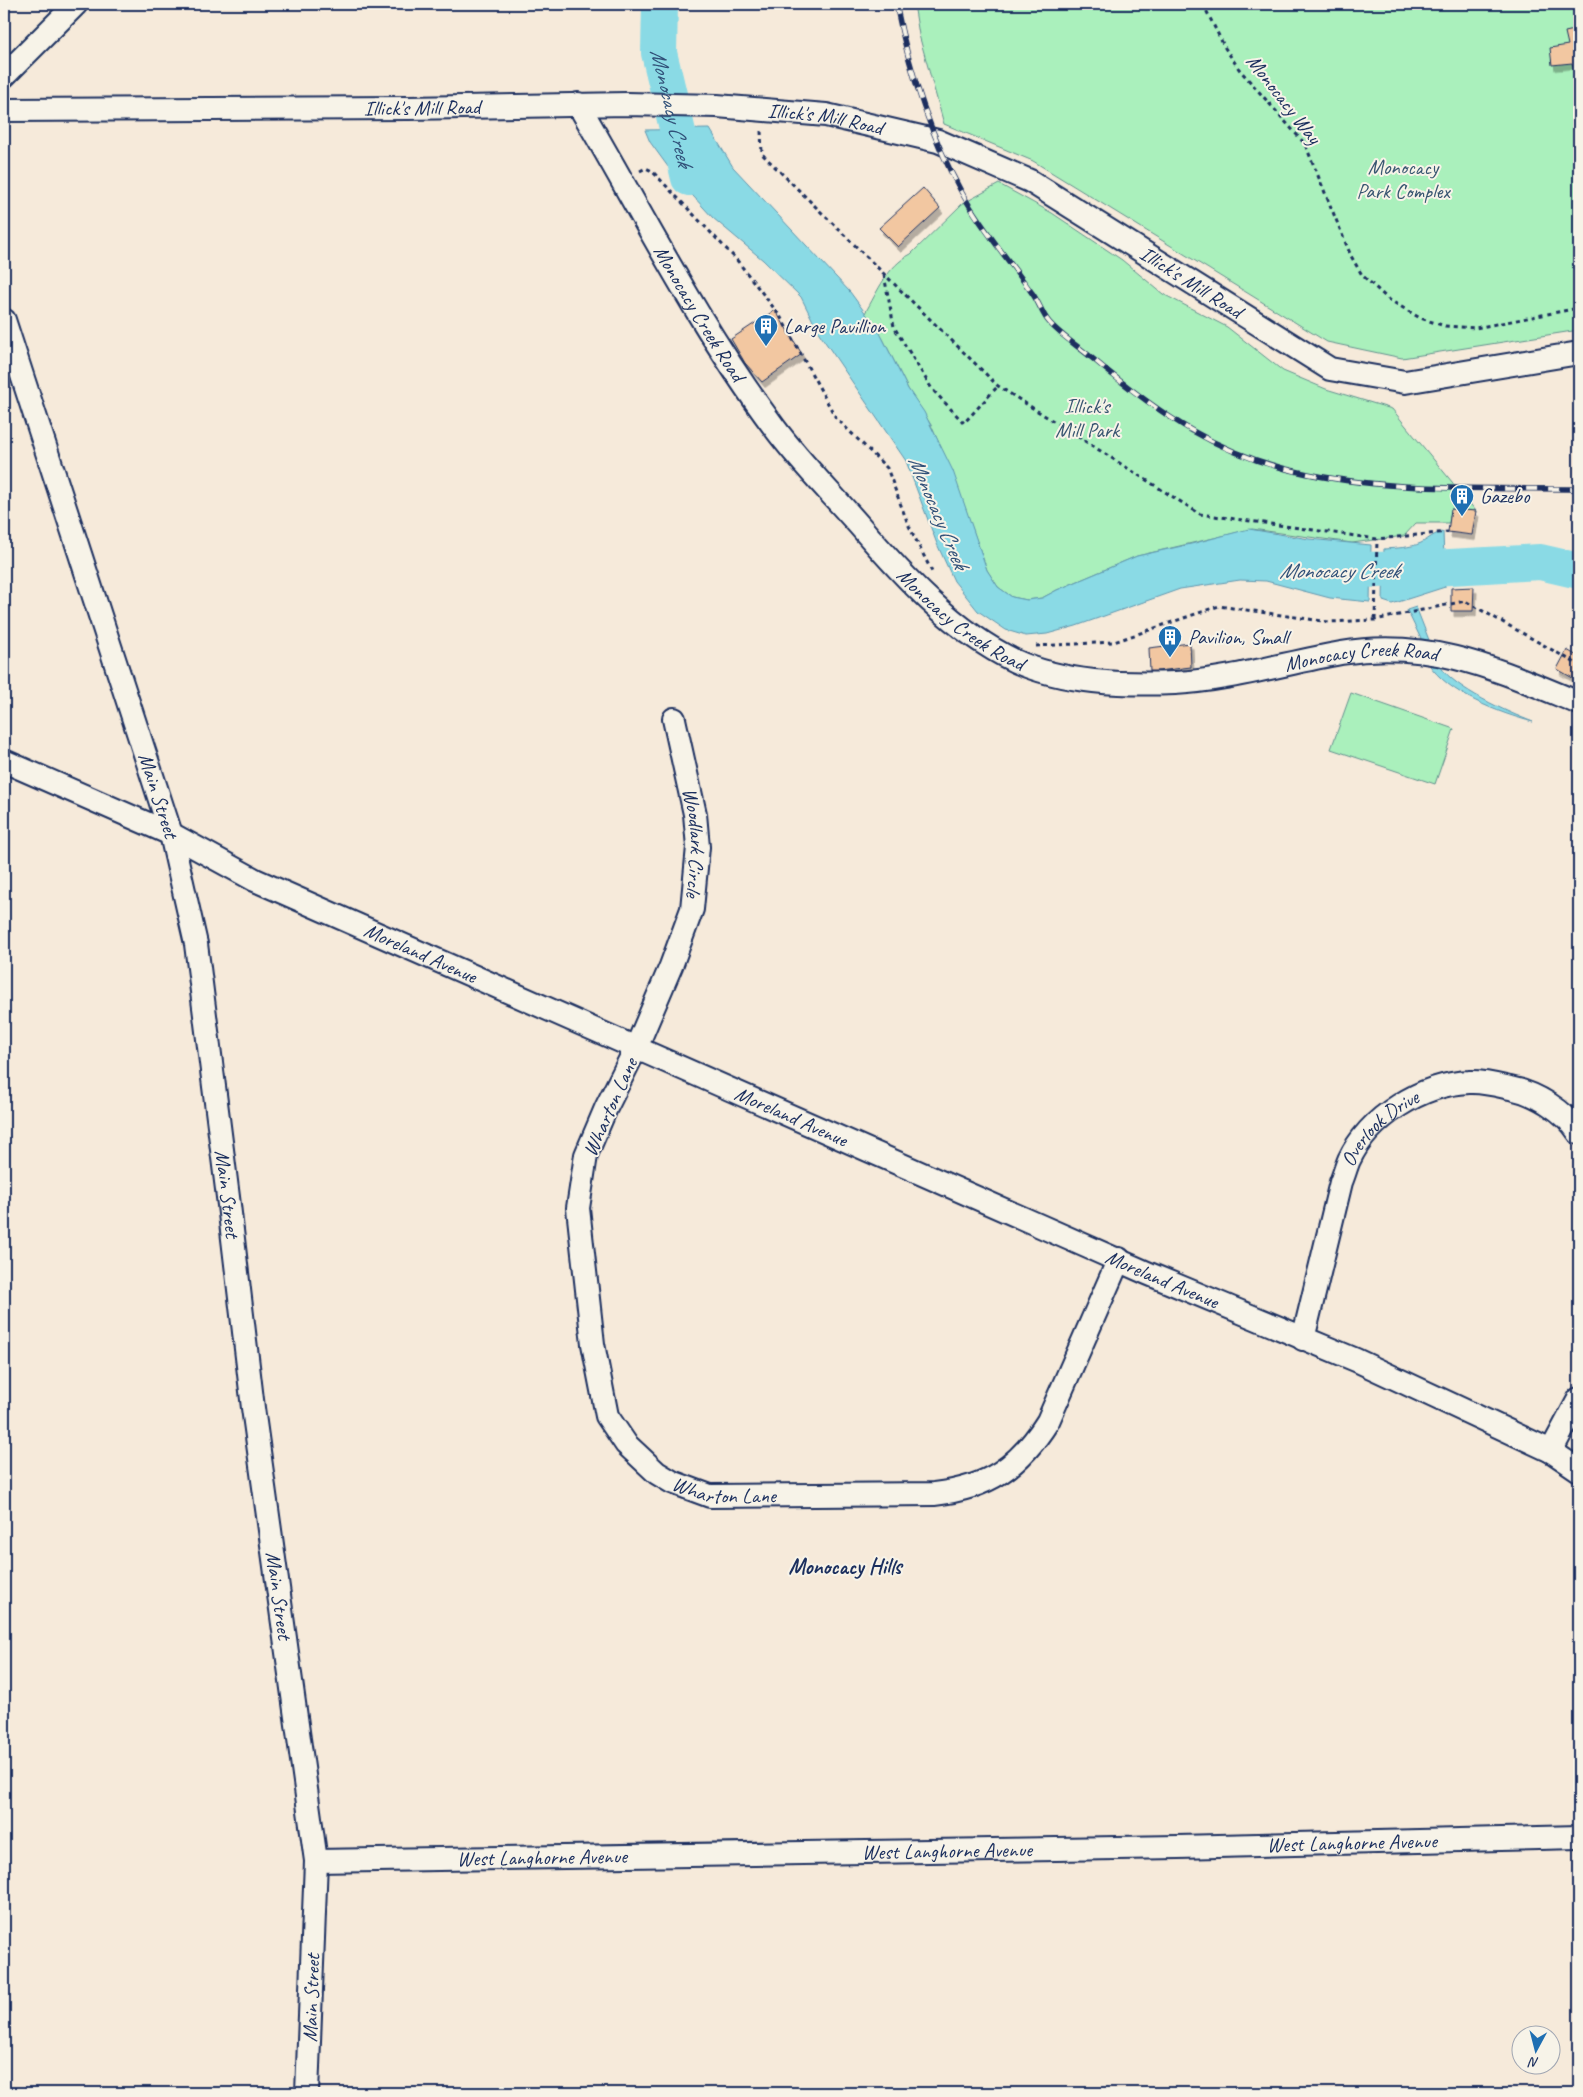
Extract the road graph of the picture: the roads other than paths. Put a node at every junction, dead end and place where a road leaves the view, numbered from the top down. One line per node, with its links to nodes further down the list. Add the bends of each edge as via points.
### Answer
1 (76, 4): 2 (street)
2 (4, 76)
3 (578, 104): 4 (street, Illick's Mill Road); 6 (street, Illick's Mill Road, via 717,106 826,115 938,141 1030,180 1330,369 1405,382); 7 (street, Monocacy Creek Road, via 690,302 775,429 914,584 986,646 1035,668 1094,682 1124,683 1233,676 1344,653 1420,651 1472,661)
4 (4, 110)
5 (4, 320): 10 (street, Main Street)
6 (1579, 353)
7 (1579, 703)
8 (674, 718): 11 (street, Woodlark Circle, via 695,814 696,880 692,909)
9 (4, 761): 10 (street, Moreland Avenue)
10 (171, 834): 11 (street, Moreland Avenue, via 255,880); 19 (street, Main Street, via 196,944 253,1408)
11 (636, 1048): 13 (street, Moreland Avenue); 13 (street, Wharton Lane, via 586,1155 578,1208 594,1344 607,1416 626,1444 657,1473 672,1482 710,1496 934,1494 959,1492 997,1477 1034,1442 1048,1421)
12 (1579, 1133): 14 (street, Overlook Drive, via 1563,1114 1540,1099 1492,1083 1470,1082 1435,1088 1396,1108 1370,1130 1350,1159 1341,1182)
13 (1119, 1259): 14 (street, Moreland Avenue)
14 (1303, 1339): 16 (street, Moreland Avenue, via 1356,1360)
15 (1579, 1399): 16 (street)
16 (1551, 1451): 17 (street, Moreland Avenue)
17 (1579, 1470)
18 (1579, 1837): 19 (street, West Langhorne Avenue)
19 (316, 1861): 20 (street, Main Street)
20 (307, 2093)

